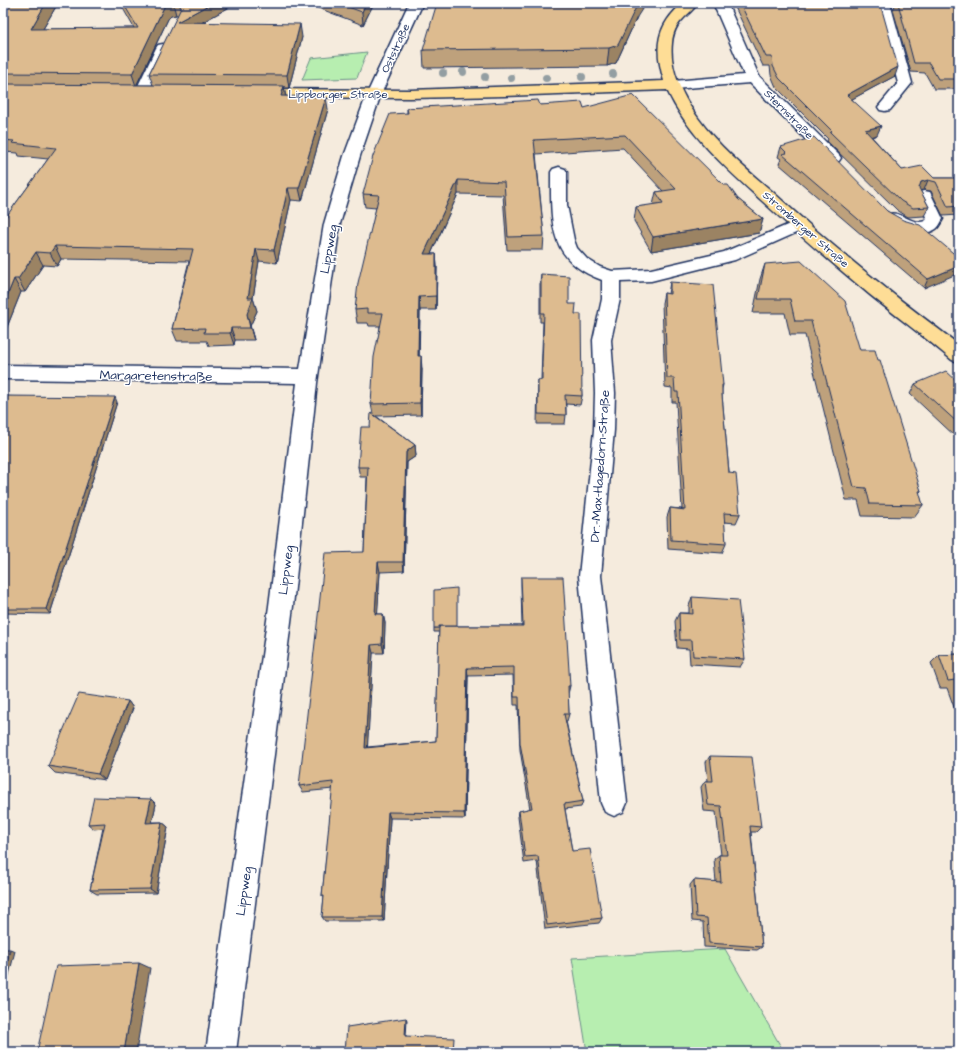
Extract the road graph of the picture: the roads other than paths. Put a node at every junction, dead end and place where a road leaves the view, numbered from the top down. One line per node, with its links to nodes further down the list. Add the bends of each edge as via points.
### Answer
1 (416, 3): 12 (street, Oststraße)
2 (691, 3): 7 (main road, via 681,11 667,32 664,59)
3 (720, 3): 6 (street, Sternstraße)
4 (883, 3): 13 (street, via 905,83)
5 (170, 33): 9 (street)
6 (753, 78): 7 (street, Sternstraße); 14 (street, Sternstraße)
7 (673, 85): 12 (main road, Lippborger Straße); 18 (main road, Stromberger Straße, via 683,107 701,132 733,166)
8 (126, 92): 9 (main road)
9 (142, 92): 10 (main road)
10 (158, 92)
11 (243, 93): 12 (main road, Lippborger Straße)
12 (374, 94): 22 (street, Lippweg, via 332,224)
13 (885, 107)
14 (842, 167)
15 (559, 172): 19 (street, via 559,205 569,250 581,263)
16 (924, 196): 17 (street, via 935,218 929,226 905,225)
17 (884, 209)
18 (799, 224): 19 (street, via 729,256 651,275); 20 (main road, Stromberger Straße)
19 (611, 277): 23 (street, Dr.-Max-Hagedorn-Straße, via 611,299 602,340 604,422 590,576)
20 (959, 355)
21 (3, 372): 22 (street, Margaretenstraße)
22 (308, 376): 24 (street, Lippweg, via 280,613)
23 (614, 803)
24 (221, 1052)

